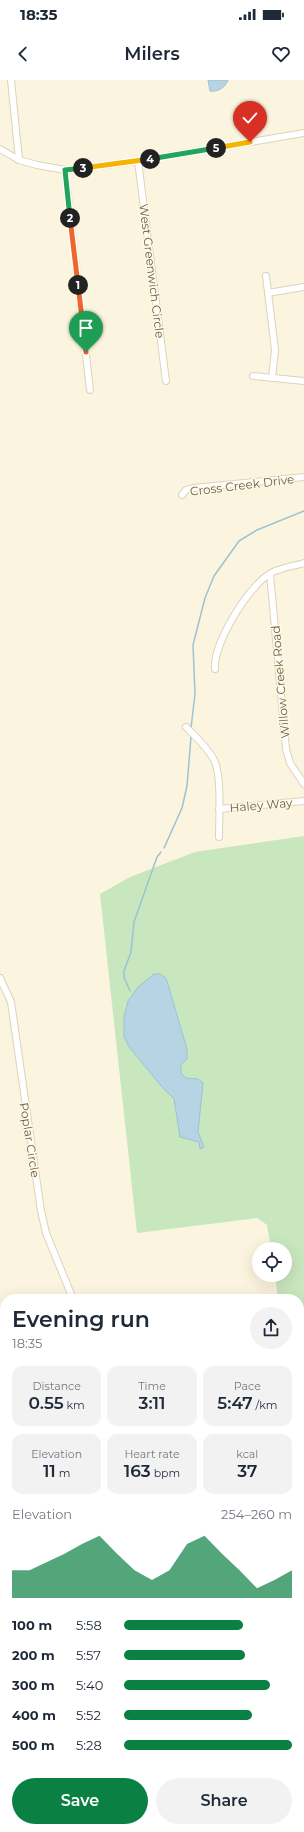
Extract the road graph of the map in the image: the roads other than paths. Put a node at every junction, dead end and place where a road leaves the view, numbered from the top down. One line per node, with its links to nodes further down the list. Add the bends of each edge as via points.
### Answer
1 (11, 80): 4 (street)
2 (304, 133): 5 (street)
3 (0, 149): 4 (street)
4 (19, 160): 6 (street)
5 (141, 160): 6 (street); 12 (street, West Greenwich Circle)
6 (65, 170): 14 (street)
7 (266, 276): 9 (street)
8 (304, 287): 9 (street)
9 (268, 293): 11 (street, via 275,350)
10 (253, 376): 11 (street)
11 (272, 378): 13 (street)
12 (166, 381)
13 (304, 381)
14 (90, 390)
15 (304, 477): 16 (street, Cross Creek Drive, via 194,488 186,490)
16 (182, 495)
17 (304, 563): 18 (street)
18 (270, 574): 19 (street, via 255,586 234,615 214,661); 21 (street, Willow Creek Road, via 286,750 290,763)
19 (215, 669)
20 (186, 727): 23 (street, via 215,760 218,772)
21 (304, 784)
22 (304, 801): 23 (street, Haley Way)
23 (219, 809): 24 (street)
24 (219, 837)
25 (0, 978): 26 (street, Poplar Circle, via 11,1002 41,1211 46,1233)
26 (71, 1294)

